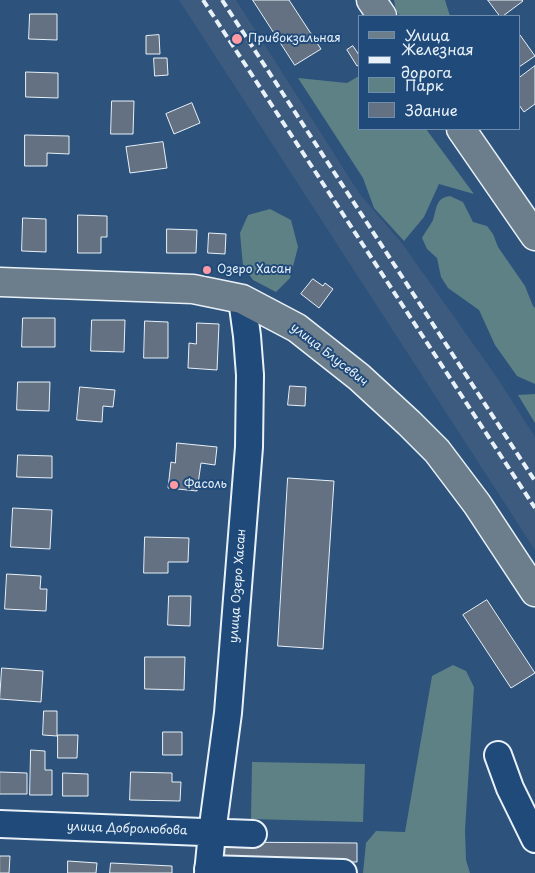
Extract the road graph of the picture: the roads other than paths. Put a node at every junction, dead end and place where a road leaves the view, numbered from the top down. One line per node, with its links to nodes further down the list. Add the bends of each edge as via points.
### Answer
1 (371, 0): 2 (main road)
2 (381, 15)
3 (462, 130): 4 (main road)
4 (531, 222)
5 (0, 282): 6 (main road, улица Блусевич, via 193,289)
6 (242, 299): 7 (main road, улица Блусевич, via 297,328 359,377 437,451 478,504); 10 (street, улица Озеро Хасан, via 250,375 249,447 228,713)
7 (535, 592)
8 (498, 755): 12 (street)
9 (0, 824): 10 (street, улица Добролюбова)
10 (212, 833): 11 (street, улица Добролюбова); 13 (street, улица Озеро Хасан)
11 (253, 834)
12 (535, 839)
13 (208, 871): 14 (street)
14 (344, 872)

